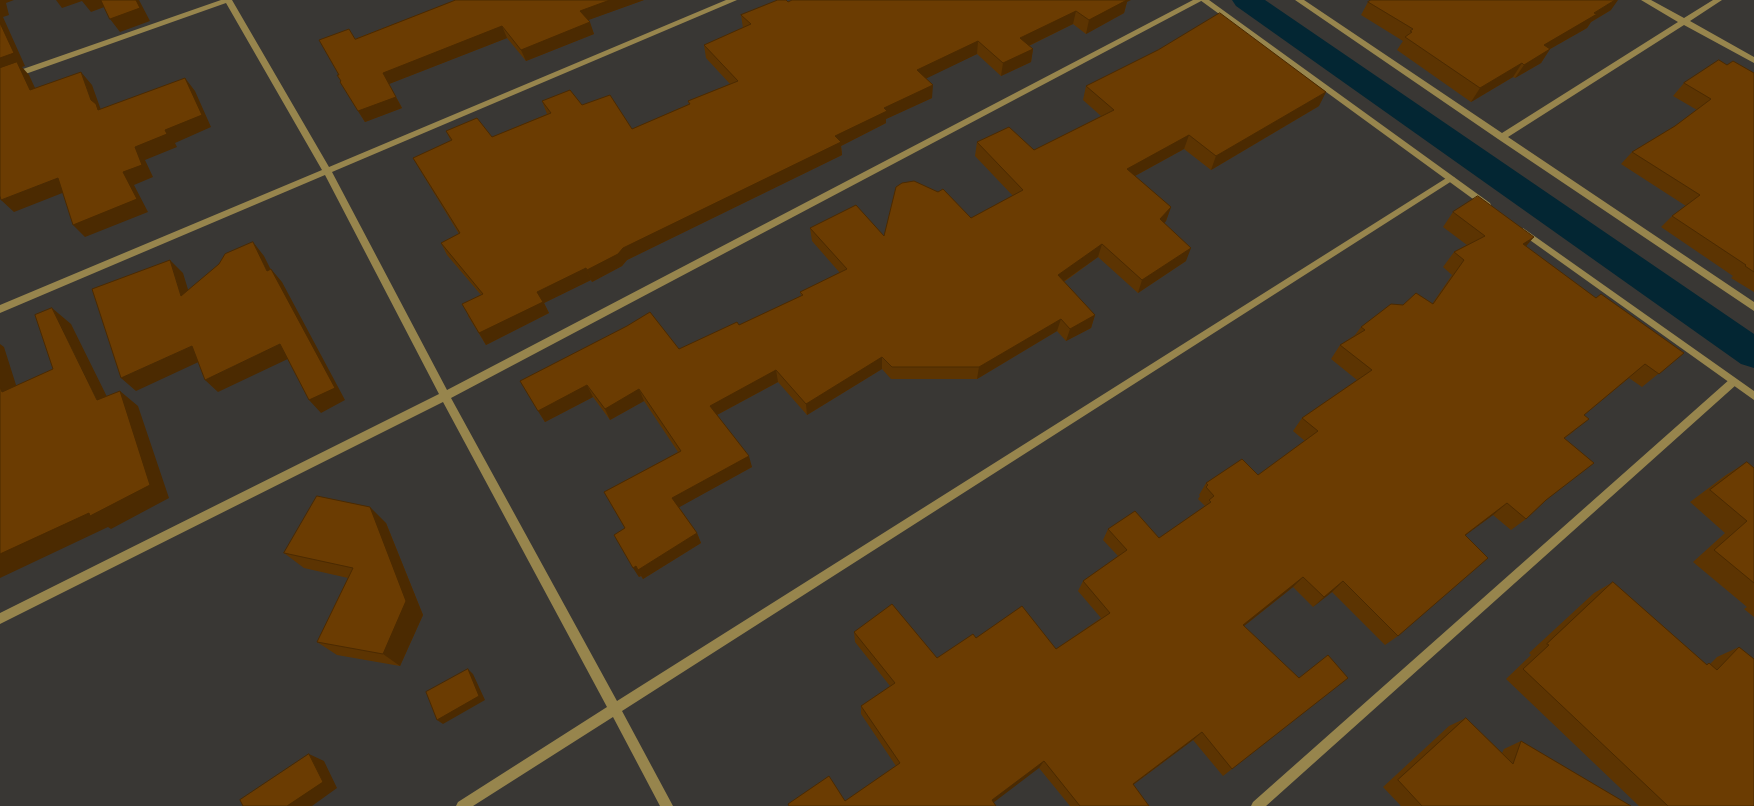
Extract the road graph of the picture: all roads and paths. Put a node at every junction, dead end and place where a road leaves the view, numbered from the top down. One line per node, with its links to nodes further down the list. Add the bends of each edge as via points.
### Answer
1 (228, 0): 10 (street); 12 (street)
2 (733, 0): 12 (street)
3 (1199, 0): 19 (street)
4 (1204, 0): 13 (street)
5 (1299, 0): 11 (street)
6 (1646, 0): 8 (street)
7 (1718, 0): 8 (street)
8 (1683, 21): 9 (street); 11 (street)
9 (1754, 60)
10 (0, 80)
11 (1501, 137): 16 (street)
12 (328, 172): 17 (street); 19 (street)
13 (1451, 179): 14 (street); 22 (street)
14 (1491, 208)
15 (1515, 225): 18 (street)
16 (1754, 307)
17 (0, 309)
18 (1733, 382): 20 (street); 25 (street)
19 (445, 396): 21 (street); 22 (street)
20 (1754, 396)
21 (0, 618)
22 (615, 710): 23 (street); 24 (street)
23 (462, 806)
24 (667, 806)
25 (1258, 806)

